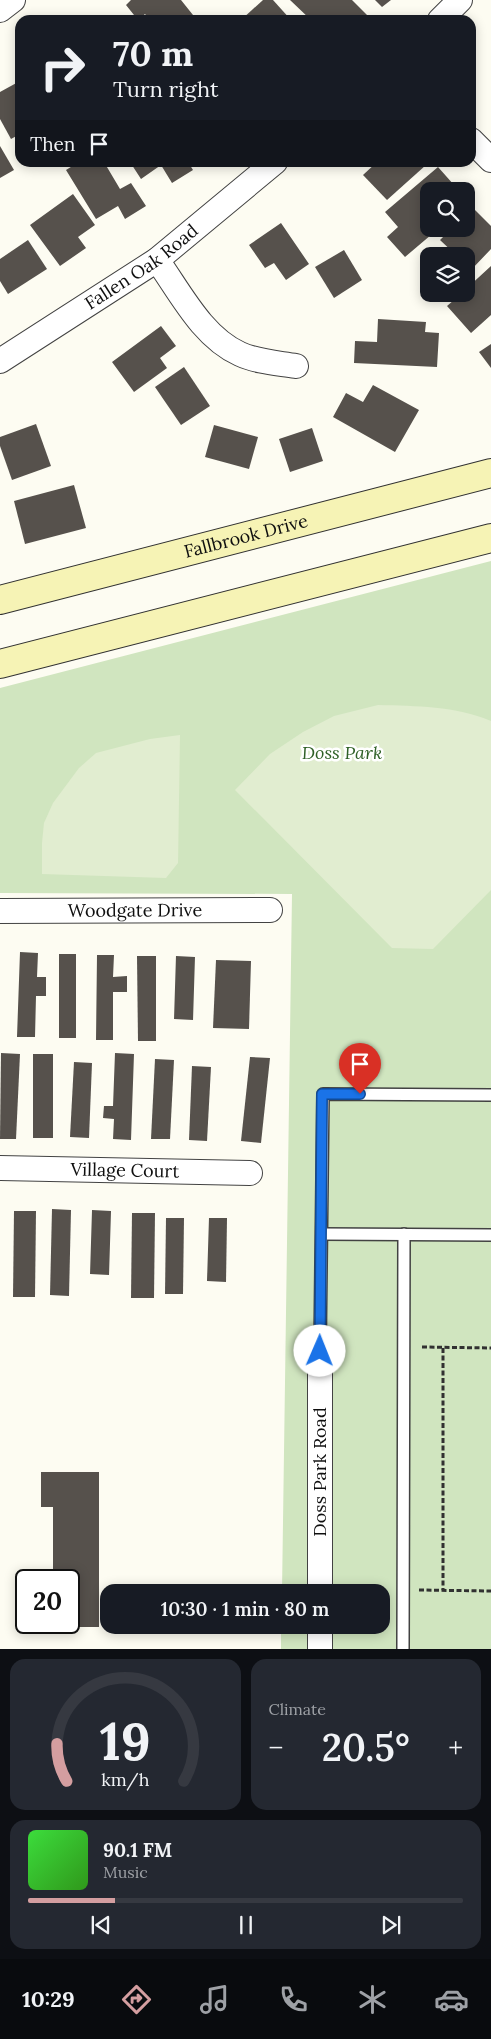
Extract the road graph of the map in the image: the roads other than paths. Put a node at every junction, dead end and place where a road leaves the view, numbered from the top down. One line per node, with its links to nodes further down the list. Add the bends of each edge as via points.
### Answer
1 (13, 0): 3 (street)
2 (460, 0): 4 (street)
3 (0, 10)
4 (445, 15)
5 (476, 145): 6 (street)
6 (491, 160)
7 (269, 167): 8 (street, Fallen Oak Road)
8 (157, 260): 9 (street, Fallen Oak Road); 10 (street, via 216,339 240,354 264,362)
9 (0, 361)
10 (296, 366)
11 (491, 473): 13 (main road, Fallbrook Drive)
12 (491, 538): 14 (main road)
13 (0, 600)
14 (0, 664)
15 (270, 910): 16 (street, Woodgate Drive)
16 (0, 911)
17 (491, 1095): 20 (lane, via 322,1094)
18 (0, 1168): 19 (street, Village Court)
19 (250, 1173)
20 (322, 1234): 21 (lane); 23 (lane)
21 (404, 1234): 22 (lane); 27 (lane)
22 (491, 1234)
23 (320, 1351): 24 (street, Doss Park Road)
24 (320, 1584)
25 (320, 1634): 26 (street)
26 (320, 1649)
27 (404, 1649)

